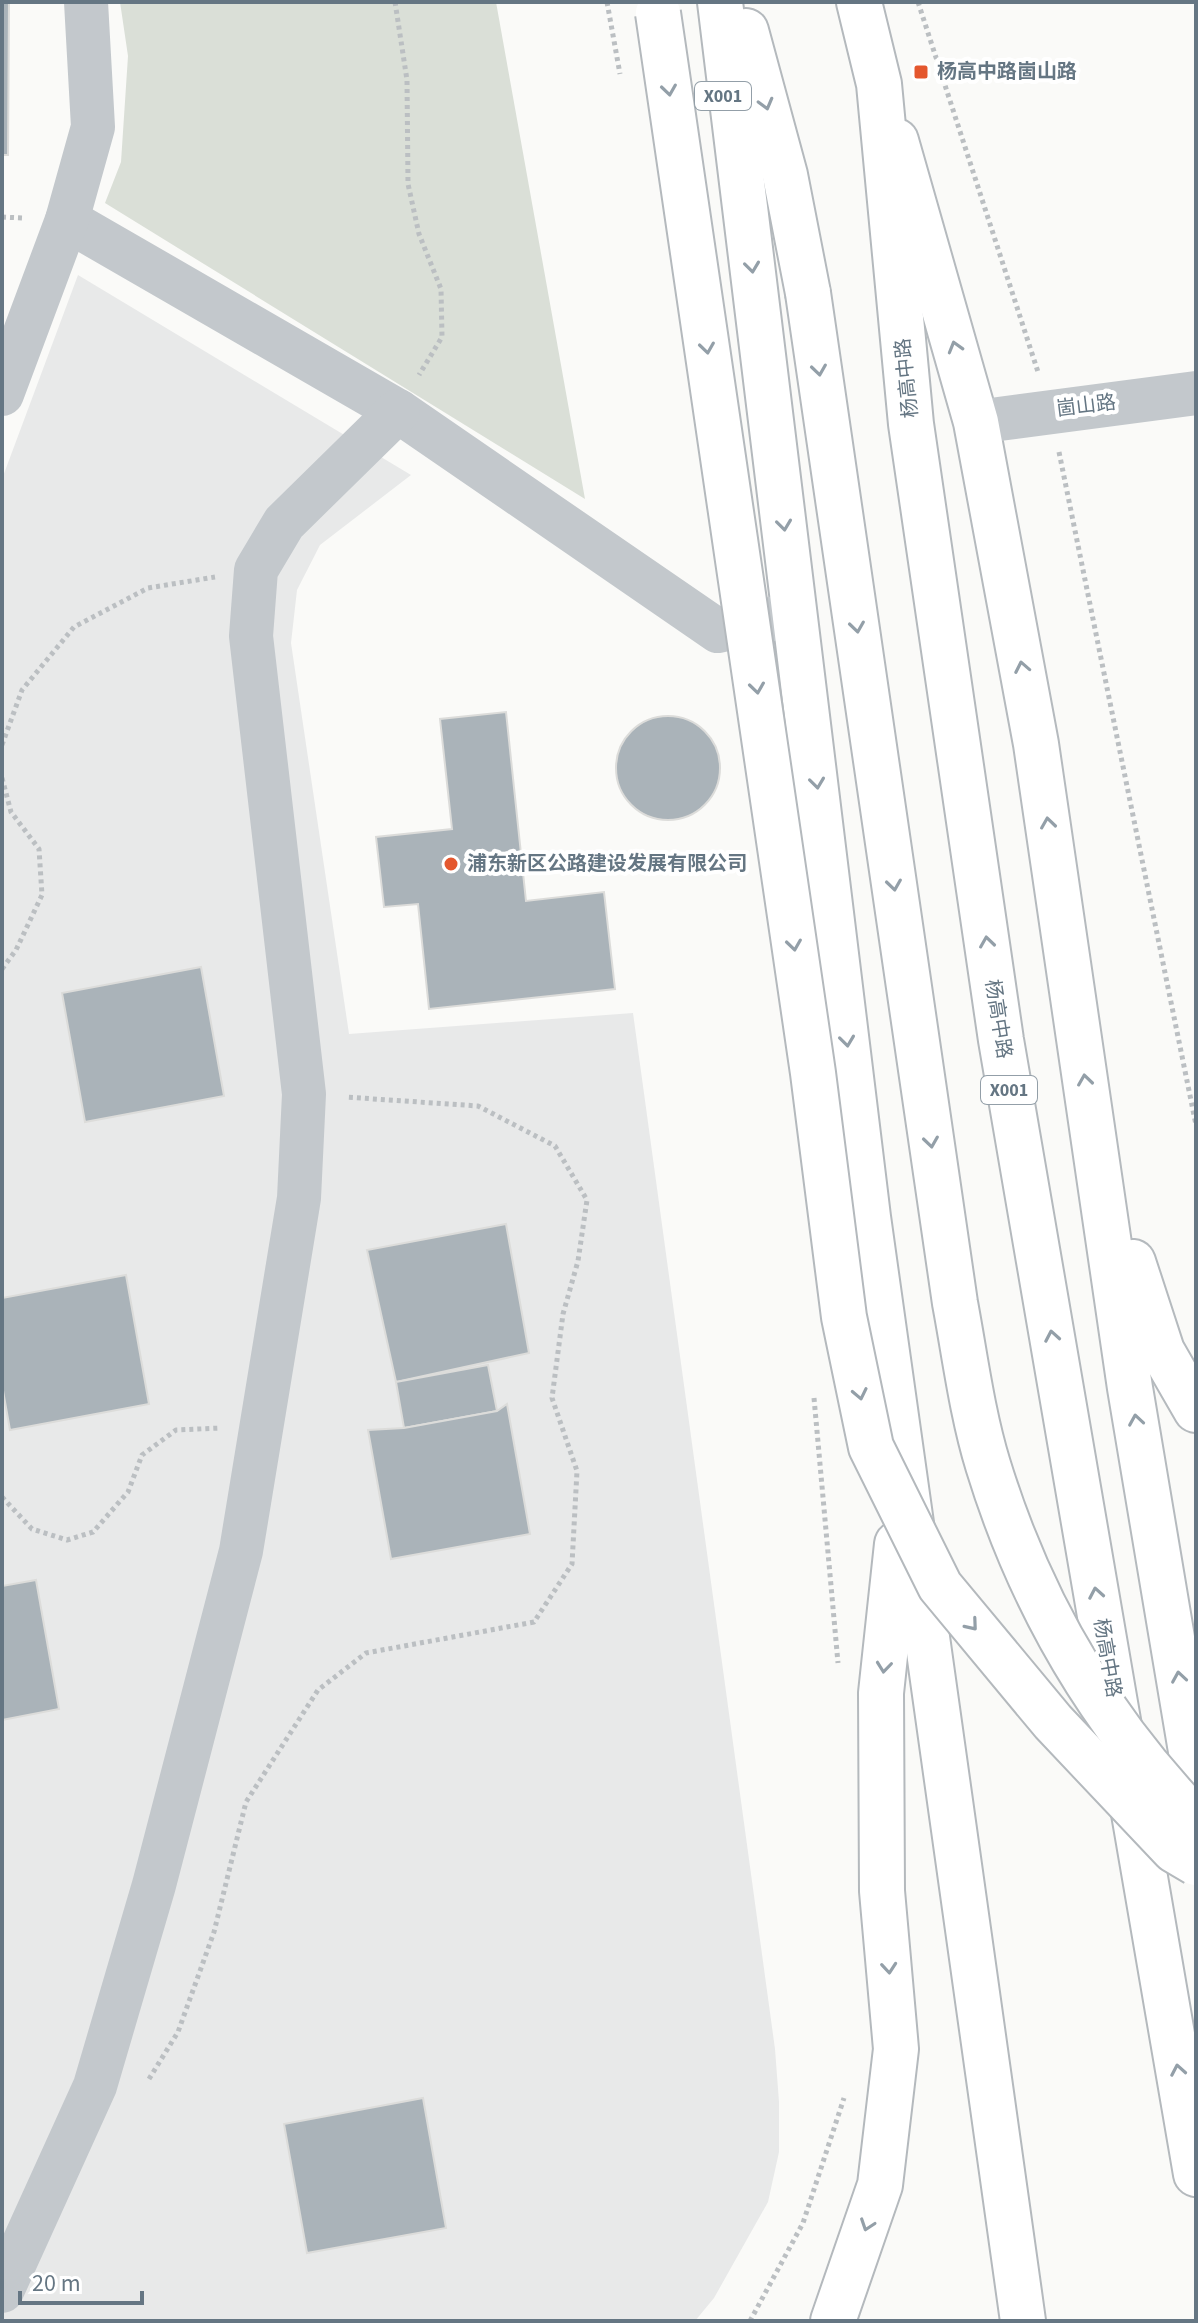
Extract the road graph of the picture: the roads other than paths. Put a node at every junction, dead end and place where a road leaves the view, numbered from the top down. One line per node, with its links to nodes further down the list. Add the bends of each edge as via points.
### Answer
1 (86, 2): 9 (street, via 93,127)
2 (704, 2): 8 (main road, X001)
3 (720, 2): 8 (main road, X001)
4 (739, 2): 19 (main road, one-way to 19, bridge, via 785,175 808,293 955,1303 987,1463 1037,1597 1086,1684 1160,1783)
5 (859, 2): 7 (main road, 杨高中路 / X001)
6 (657, 8): 20 (main road, one-way to 20, bridge, via 844,1317 871,1447 940,1586 1053,1722 1174,1850)
7 (879, 84): 13 (main road, one-way to 7); 21 (main road, 杨高中路 / X001, one-way to 7, via 1001,1040 911,424)
8 (743, 190): 14 (main road, X001, one-way to 14)
9 (67, 220): 11 (street); 12 (street)
10 (1196, 393): 13 (street, 崮山路)
11 (2, 394)
12 (398, 411): 14 (street, via 718,631); 22 (street, via 284,523 256,570 251,636 304,1094 299,1198 241,1551 154,1885 95,2086)
13 (976, 422): 15 (main road, one-way to 13, via 1036,744)
14 (794, 614): 17 (main road, X001, one-way to 17)
15 (1094, 1141): 16 (main road, via 1162,1351); 18 (main road, one-way to 15)
16 (1196, 1410)
17 (905, 1478): 23 (main road, one-way to 23, via 881,1693 882,1891 896,2049 880,2185); 24 (main road, X001)
18 (1196, 1781)
19 (1196, 1820)
20 (1196, 1863)
21 (1196, 2174)
22 (2, 2291)
23 (833, 2321)
24 (1023, 2321)

